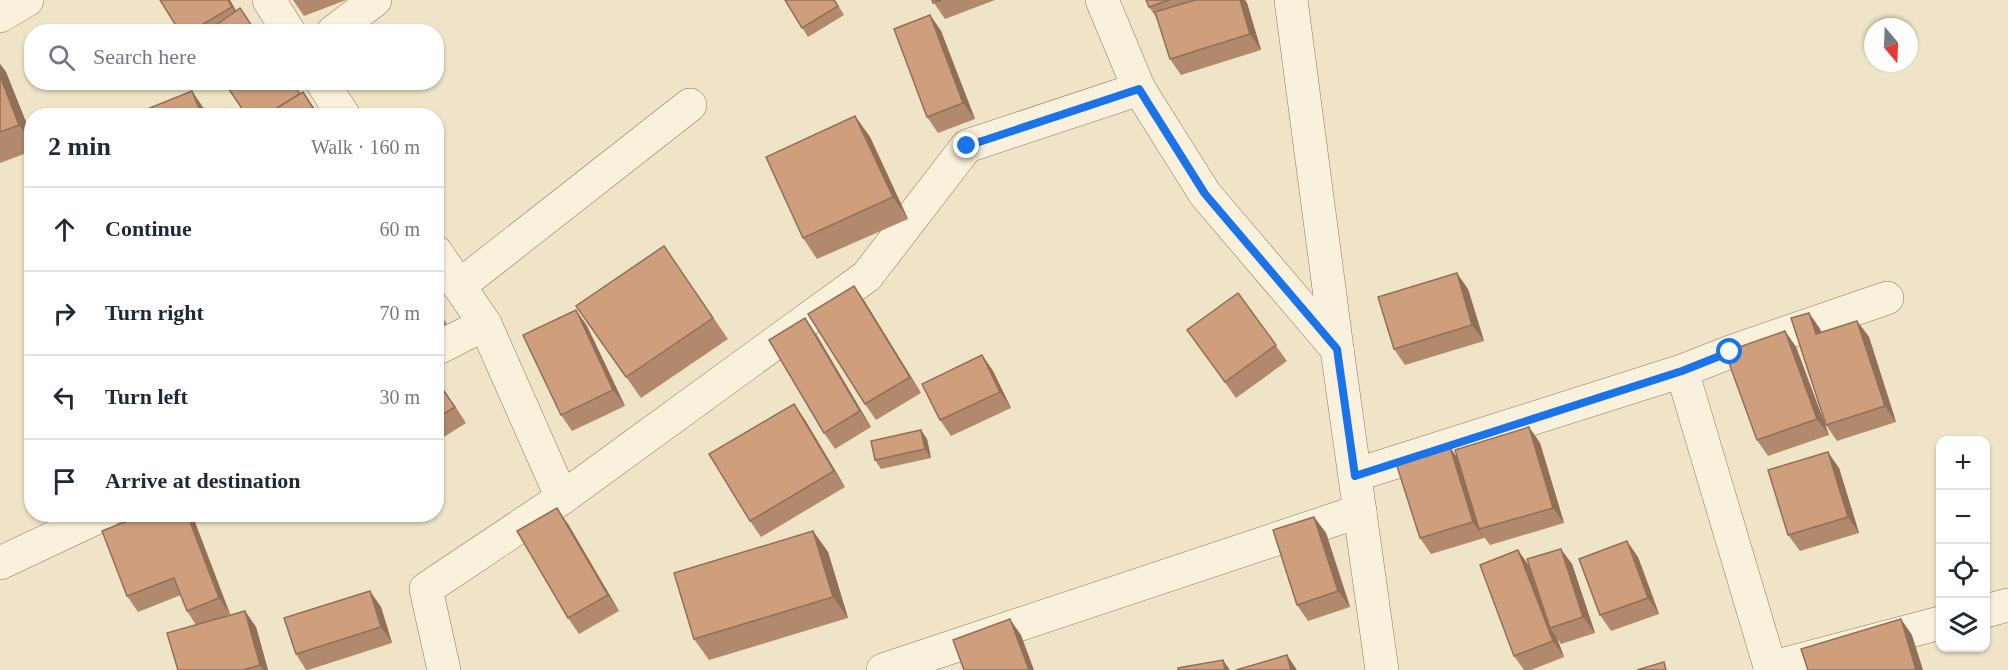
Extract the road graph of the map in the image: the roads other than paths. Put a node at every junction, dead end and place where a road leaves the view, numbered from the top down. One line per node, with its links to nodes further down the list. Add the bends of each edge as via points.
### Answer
1 (27, 0): 6 (street)
2 (269, 0): 7 (street)
3 (375, 0): 8 (street)
4 (1102, 0): 9 (street)
5 (1291, 0): 18 (street)
6 (0, 16)
7 (284, 24)
8 (344, 24)
9 (1139, 89): 18 (street, via 1205,194); 21 (street, via 967,146 867,276)
10 (327, 90): 12 (street)
11 (690, 105): 14 (street)
12 (339, 108)
13 (444, 264): 14 (street)
14 (459, 286): 16 (street)
15 (1887, 298): 19 (street)
16 (485, 324): 17 (street); 21 (street)
17 (444, 345)
18 (1337, 349): 20 (street)
19 (1682, 371): 20 (street); 28 (street)
20 (1355, 476): 22 (street)
21 (562, 498): 29 (street, via 426,589)
22 (1360, 511): 30 (street); 31 (street)
23 (87, 522): 24 (street)
24 (0, 563)
25 (2008, 606): 26 (street)
26 (1990, 610)
27 (1936, 624): 28 (street)
28 (1771, 669)
29 (444, 670)
30 (883, 670)
31 (1383, 670)

